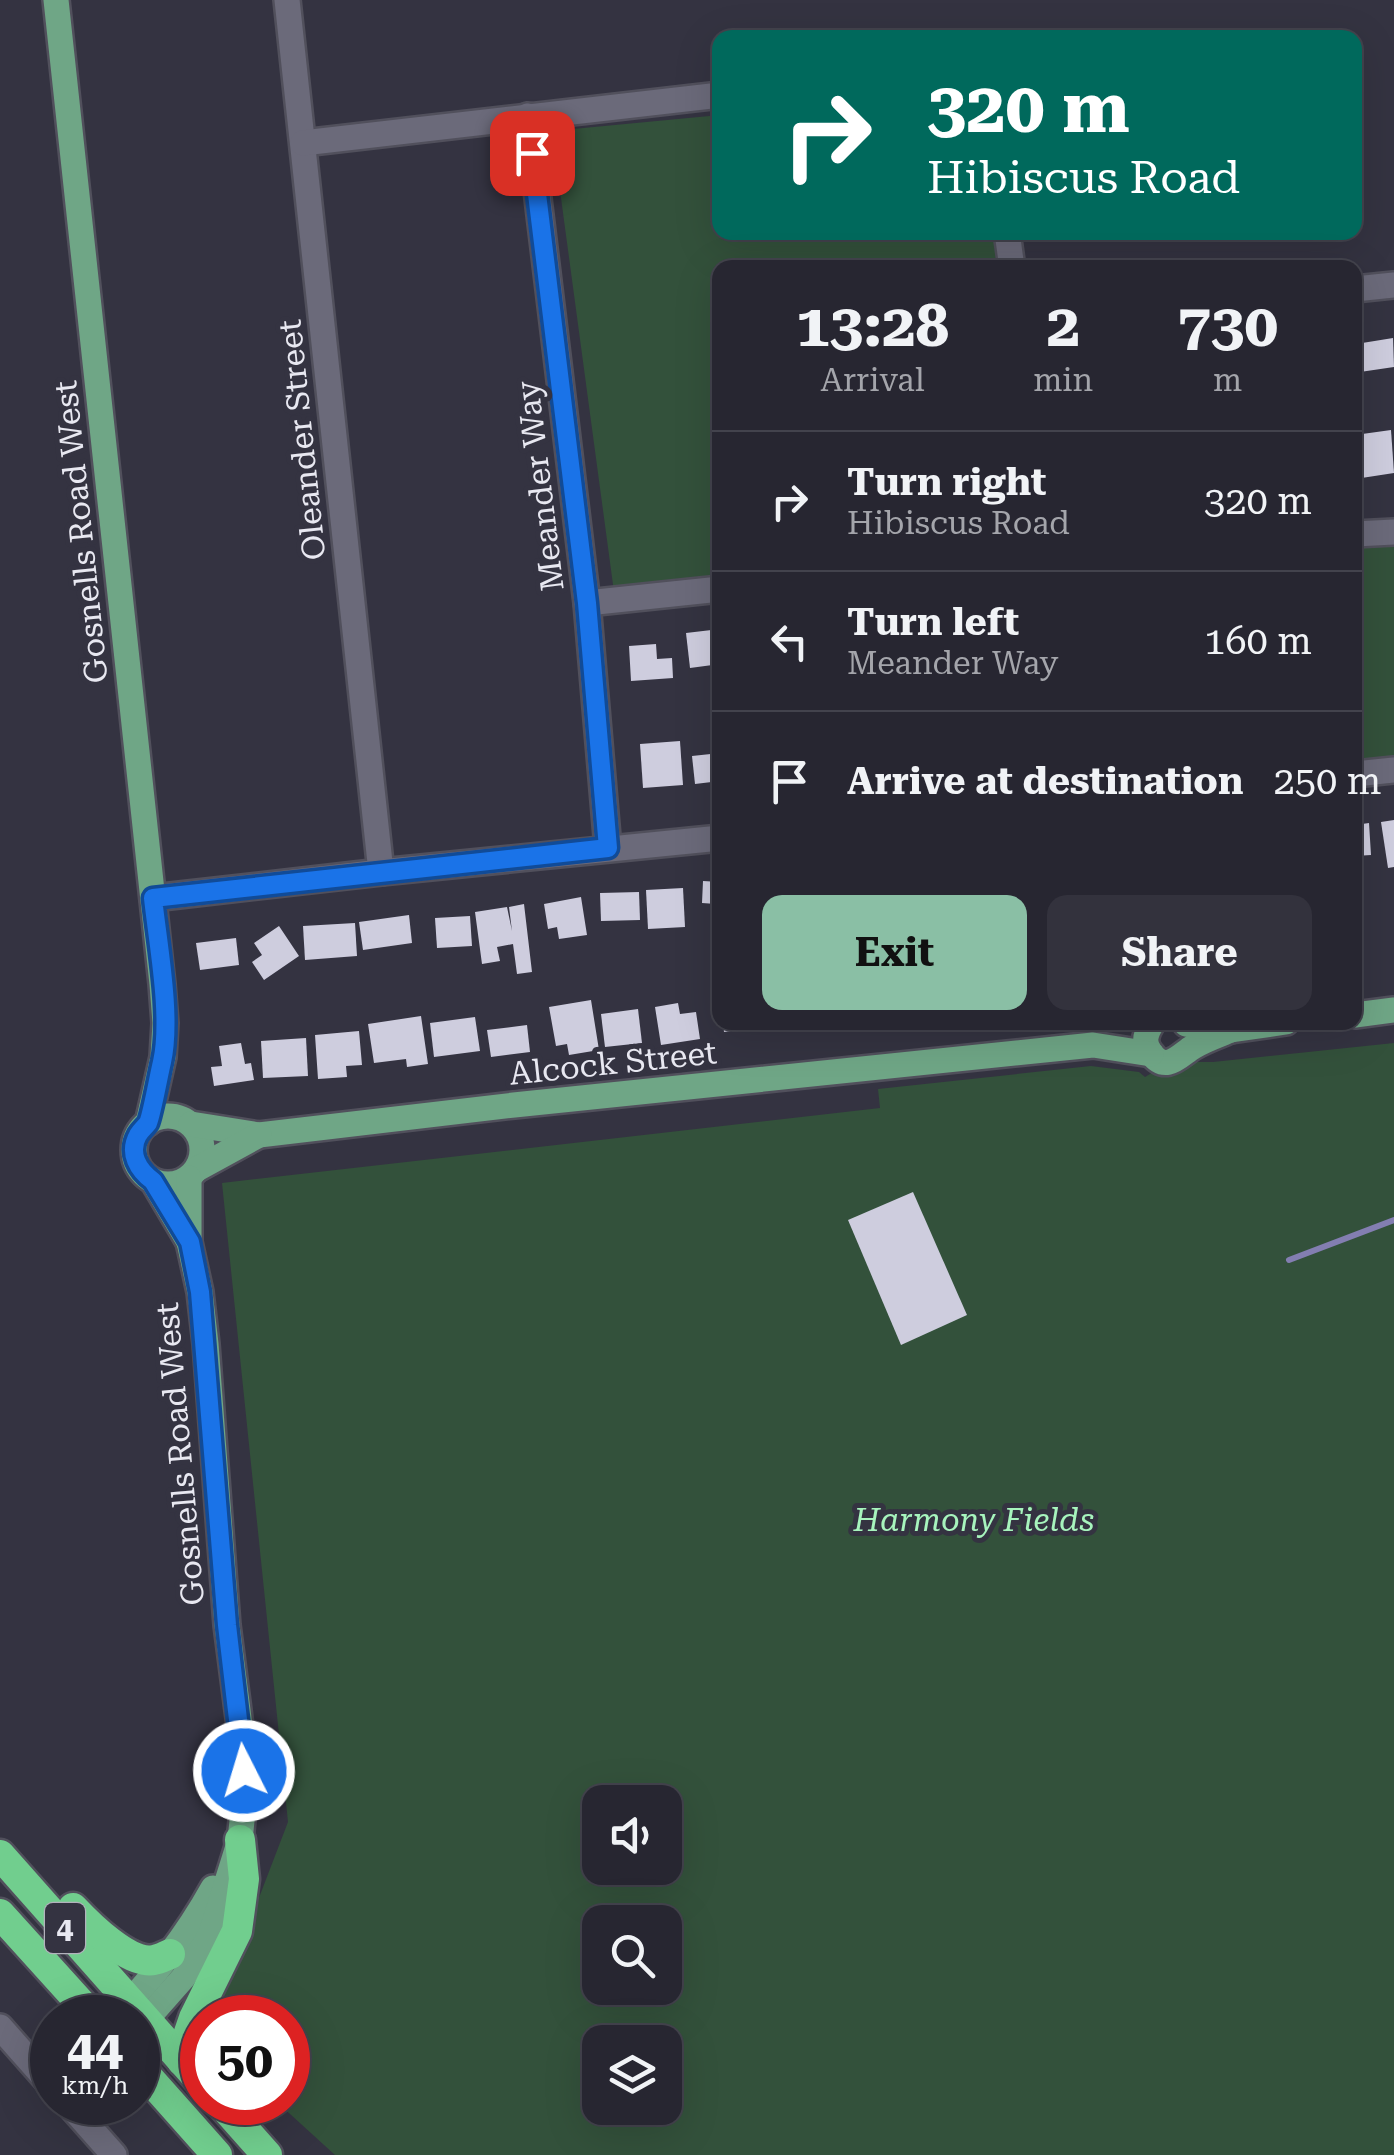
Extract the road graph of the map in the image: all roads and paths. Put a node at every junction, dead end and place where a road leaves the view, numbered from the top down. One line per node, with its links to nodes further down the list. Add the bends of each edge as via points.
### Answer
1 (56, 0): 17 (main road, Gosnells Road West)
2 (286, 0): 5 (street, Oleander Street)
3 (712, 96): 4 (street)
4 (528, 116): 5 (street); 11 (street, Meander Way)
5 (303, 143): 16 (street, Oleander Street)
6 (1394, 285): 7 (street)
7 (1362, 288)
8 (1394, 532): 9 (street)
9 (1362, 534)
10 (712, 590): 11 (street)
11 (587, 603): 15 (street, Meander Way)
12 (1394, 770): 13 (street)
13 (1362, 773)
14 (712, 839): 15 (street)
15 (608, 848): 16 (street)
16 (381, 872): 17 (street)
17 (153, 898): 26 (main road, Gosnells Road West)
18 (1394, 1010): 19 (main road)
19 (1362, 1013)
20 (1133, 1030): 24 (main road, Alcock Street)
21 (1149, 1030): 25 (main road, Alcock Street)
22 (1231, 1030): 23 (main road, Alcock Street)
23 (1186, 1032): 25 (main road, Alcock Street, via 1178,1060)
24 (1093, 1045): 25 (main road, Alcock Street); 29 (main road, Alcock Street)
25 (1151, 1054)
26 (163, 1057): 27 (main road, Gosnells Road West); 28 (main road, Gosnells Road West)
27 (148, 1122): 28 (main road, via 166,1116); 31 (main road, Gosnells Road West, via 134,1154)
28 (188, 1122): 29 (main road, Alcock Street); 30 (main road, Gosnells Road West, via 201,1141)
29 (258, 1135): 30 (main road, Alcock Street)
30 (193, 1173): 31 (main road, via 172,1184); 32 (main road, Gosnells Road West)
31 (153, 1181): 32 (main road, Gosnells Road West)
32 (190, 1242): 34 (main road, Gosnells Road West, via 204,1326 243,1750)
33 (0, 1828): 37 (highway, via 101,1936 140,1960)
34 (240, 1840): 37 (main road, Gosnells Road West); 41 (main road, Gosnells Road West, via 210,1936 183,1978); 42 (highway, via 244,1879 236,1931)
35 (0, 1855): 39 (highway, 4)
36 (0, 1914): 38 (highway, 4)
37 (170, 1954): 40 (main road, Gosnells Road West)
38 (73, 1995)
39 (115, 1995)
40 (145, 1995)
41 (160, 1995)
42 (205, 1995)
43 (0, 2028): 45 (street)
44 (160, 2042): 46 (highway, 4)
45 (30, 2061)
46 (180, 2061)
47 (160, 2091): 51 (highway)
48 (87, 2125): 50 (street)
49 (241, 2125): 52 (highway)
50 (114, 2155)
51 (217, 2155)
52 (268, 2155)

